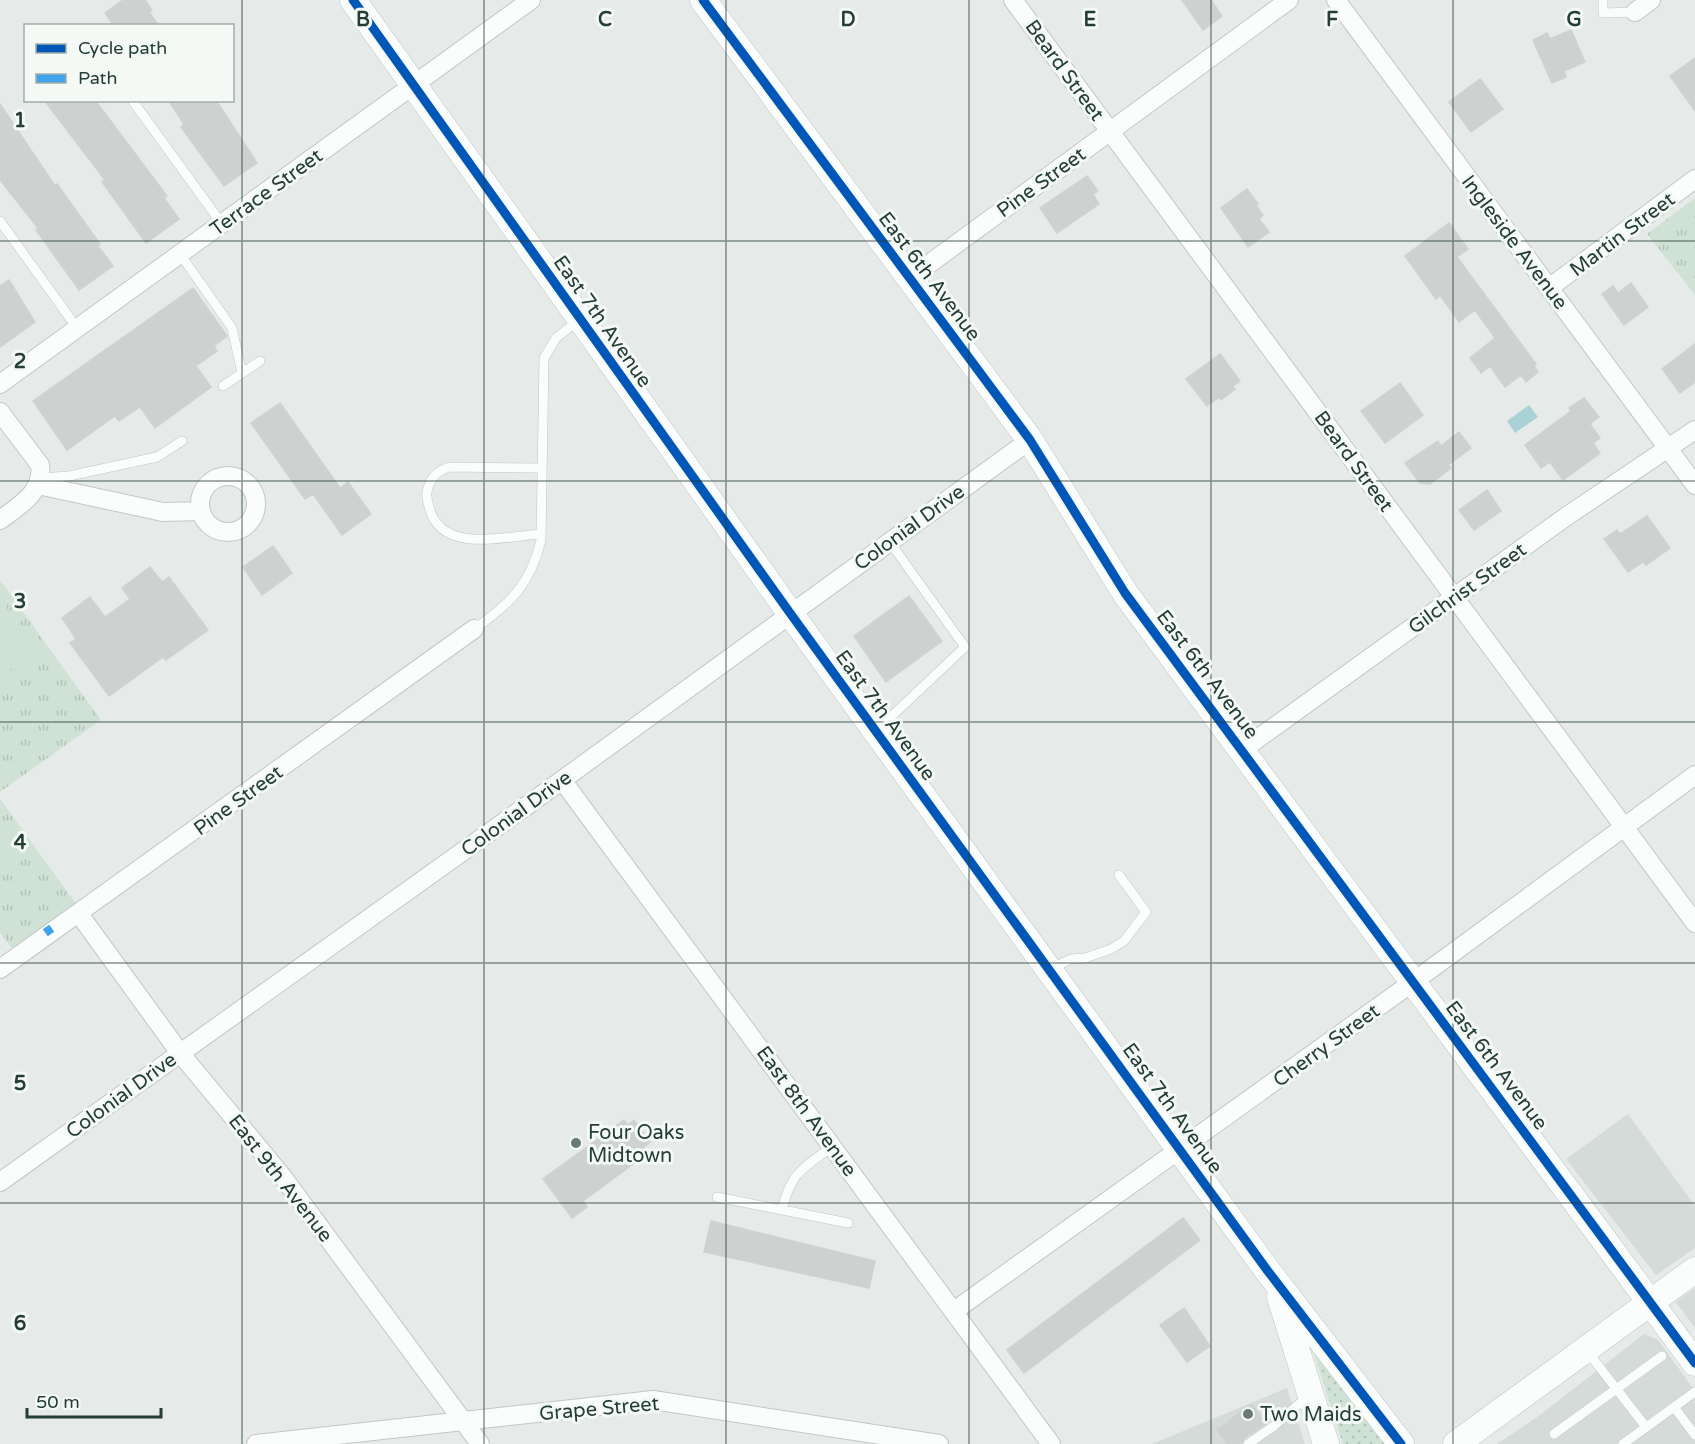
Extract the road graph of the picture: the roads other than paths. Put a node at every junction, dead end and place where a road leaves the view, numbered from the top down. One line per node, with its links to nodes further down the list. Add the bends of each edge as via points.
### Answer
1 (353, 0): 10 (street, East 7th Avenue)
2 (531, 0): 10 (street, Terrace Street)
3 (703, 0): 17 (street, East 6th Avenue)
4 (1013, 0): 12 (street, Beard Street)
5 (1289, 0): 12 (street, Pine Street)
6 (1336, 0): 18 (street, Ingleside Avenue)
7 (1603, 0): 9 (lane, via 1603,13)
8 (1651, 0): 9 (street)
9 (1635, 12)
10 (414, 86): 15 (street, Terrace Street); 19 (street, East 7th Avenue)
11 (133, 102): 15 (lane)
12 (1110, 131): 17 (street, Pine Street); 37 (street, Beard Street)
13 (1695, 179): 18 (street, Martin Street)
14 (0, 221): 20 (lane)
15 (222, 224): 16 (street, Terrace Street)
16 (180, 254): 20 (street, Terrace Street); 22 (lane, via 232,328)
17 (910, 278): 27 (street, East 6th Avenue)
18 (1549, 288): 29 (street, Ingleside Avenue)
19 (579, 320): 30 (lane, via 556,338 544,358); 38 (street, East 7th Avenue)
20 (77, 328): 23 (street, Terrace Street)
21 (260, 360): 22 (lane)
22 (242, 373): 24 (lane)
23 (0, 384)
24 (223, 386)
25 (0, 412): 31 (street, via 40,465)
26 (1695, 430): 29 (street, Gilchrist Street)
27 (1030, 440): 36 (street, Colonial Drive); 41 (street, East 6th Avenue, via 1125,593)
28 (182, 441): 31 (lane, via 157,457)
29 (1669, 450): 32 (street, Ingleside Avenue); 37 (street, Gilchrist Street, via 1567,516)
30 (541, 468): 35 (lane); 35 (lane, via 450,467 439,470 429,482 426,498 433,520 444,532 458,538)
31 (39, 482): 33 (street, via 163,512); 34 (street, via 27,500)
32 (1695, 485)
33 (201, 512)
34 (0, 520)
35 (541, 534): 39 (lane, via 536,563 519,591 499,612)
36 (889, 541): 38 (street, Colonial Drive); 40 (lane, via 965,647)
37 (1455, 597): 41 (street, Gilchrist Street); 44 (street, Beard Street)
38 (790, 613): 40 (street, East 7th Avenue); 43 (street, Colonial Drive)
39 (474, 629): 46 (street, Pine Street)
40 (876, 731): 49 (street, East 7th Avenue)
41 (1242, 750): 50 (street, East 6th Avenue)
42 (1695, 775): 44 (street, Cherry Street)
43 (562, 780): 51 (street, Colonial Drive); 52 (street, East 8th Avenue)
44 (1624, 827): 47 (street, Beard Street); 50 (street, Cherry Street)
45 (1119, 875): 49 (lane, via 1146,912 1124,941 1111,949 1085,958 1071,958)
46 (80, 914): 48 (street, Pine Street); 51 (street, East 9th Avenue)
47 (1695, 923)
48 (0, 968)
49 (1050, 969): 53 (street, East 7th Avenue)
50 (1413, 982): 53 (street, Cherry Street); 60 (street, East 6th Avenue)
51 (180, 1053): 54 (street, Colonial Drive); 69 (street, East 9th Avenue, via 282,1176)
52 (833, 1146): 56 (lane, via 803,1168 788,1186); 61 (street, East 8th Avenue)
53 (1181, 1149): 58 (street, East 7th Avenue); 61 (street, Cherry Street)
54 (0, 1182)
55 (717, 1197): 56 (lane)
56 (782, 1210): 57 (lane)
57 (848, 1223)
58 (1267, 1270): 67 (street, East 7th Avenue, via 1282,1302); 79 (street, East 7th Avenue)
59 (1695, 1270): 60 (street)
60 (1650, 1302): 62 (street); 64 (street, East 6th Avenue)
61 (954, 1311): 76 (street, East 8th Avenue)
62 (1586, 1349): 65 (lane); 80 (street)
63 (1662, 1356): 65 (lane)
64 (1695, 1363)
65 (1616, 1389): 70 (lane); 71 (lane)
66 (1695, 1392): 68 (lane)
67 (1311, 1394): 77 (lane); 78 (street, East 7th Avenue)
68 (1674, 1407): 70 (lane); 72 (lane)
69 (464, 1423): 73 (street, Grape Street); 74 (street, East 9th Avenue); 75 (street, Grape Street, via 653,1400)
70 (1646, 1427): 81 (lane)
71 (1554, 1434)
72 (1695, 1435)
73 (256, 1444)
74 (480, 1444)
75 (939, 1444)
76 (1051, 1444)
77 (1250, 1444)
78 (1326, 1444)
79 (1401, 1444)
80 (1456, 1444)
81 (1623, 1444)

